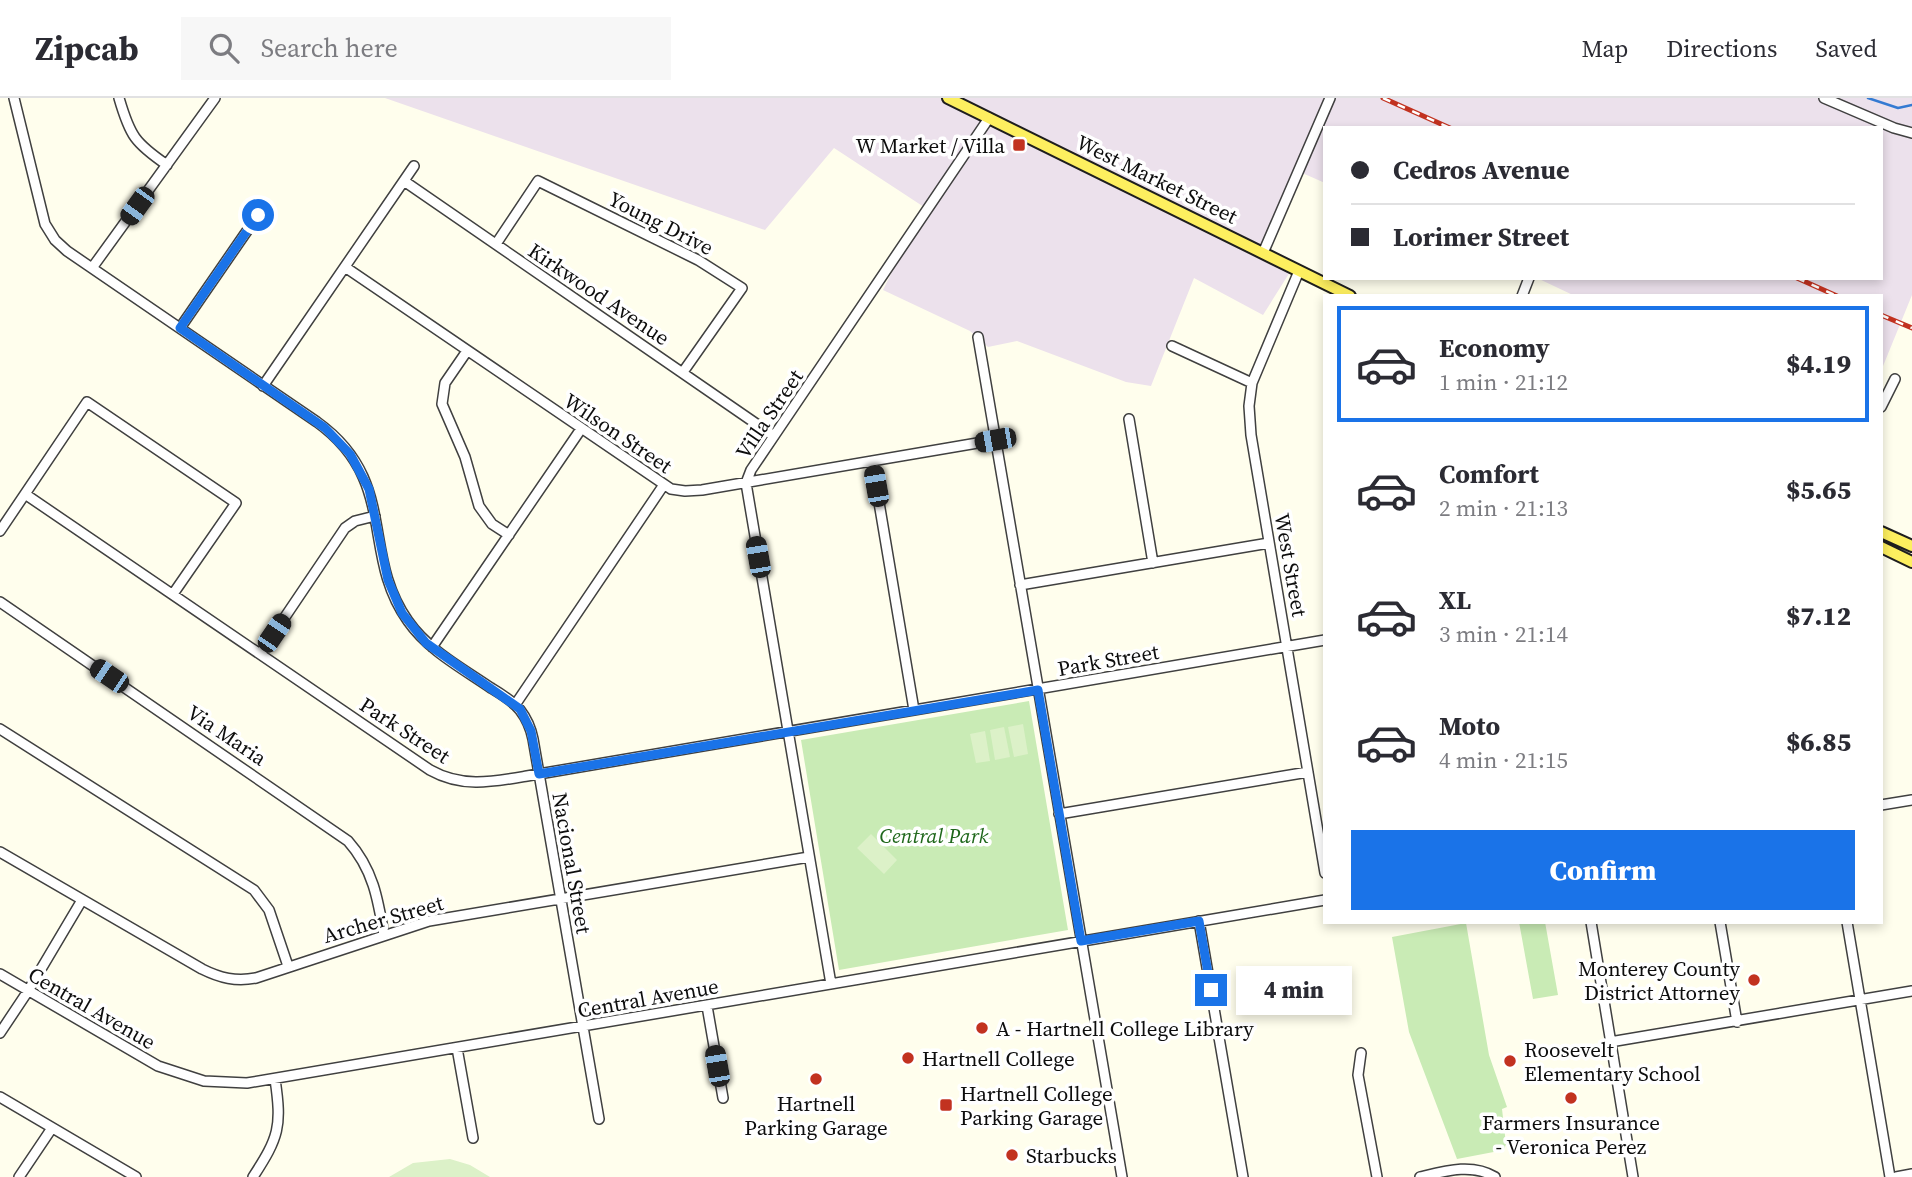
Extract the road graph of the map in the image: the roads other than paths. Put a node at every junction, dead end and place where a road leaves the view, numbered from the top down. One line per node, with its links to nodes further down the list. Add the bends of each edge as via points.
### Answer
1 (14, 98): 16 (street, Nacional Street, via 48,230 61,246)
2 (120, 98): 9 (street, via 134,137)
3 (215, 98): 9 (street)
4 (947, 98): 7 (main road, West Market Street)
5 (1330, 98): 14 (street)
6 (1824, 98): 8 (street)
7 (989, 118): 14 (main road, West Market Street); 30 (street, Villa Street)
8 (1912, 133)
9 (167, 165): 16 (street)
10 (414, 166): 11 (street)
11 (404, 181): 13 (street, Kirkwood Avenue); 15 (street)
12 (258, 215): 19 (street)
13 (496, 244): 23 (street, Kirkwood Avenue); 23 (street, Young Drive, via 538,181 698,260 742,288)
14 (1263, 253): 17 (main road, West Market Street)
15 (345, 267): 22 (street, Wilson Street); 26 (street)
16 (92, 268): 19 (street, Nacional Street)
17 (1299, 271): 18 (main road, West Market Street); 25 (street, West Street)
18 (1346, 294)
19 (180, 328): 26 (street, Nacional Street)
20 (978, 337): 31 (street)
21 (1172, 345): 25 (street)
22 (467, 351): 29 (street, Wilson Street); 39 (street, via 445,383 442,404 465,457 479,506 492,524)
23 (683, 372): 30 (street, Kirkwood Avenue)
24 (1895, 379): 27 (street)
25 (1252, 383): 40 (street, West Street, via 1250,423)
26 (263, 386): 36 (street, Nacional Street, via 343,445 364,477)
27 (1883, 403)
28 (1129, 419): 44 (street)
29 (581, 429): 34 (street, Wilson Street); 39 (street)
30 (774, 436): 33 (street, Villa Street)
31 (995, 440): 32 (street, Wilson Street); 45 (street)
32 (872, 461): 33 (street, Wilson Street); 54 (street)
33 (746, 483): 34 (street, Wilson Street, via 693,491); 56 (street, Villa Street)
34 (663, 486): 53 (street)
35 (25, 494): 37 (street); 46 (street, Park Street); 46 (street, via 87,402 236,503)
36 (375, 516): 49 (street, Nacional Street, via 392,592 408,622); 51 (street, via 345,528)
37 (0, 531)
38 (1883, 533): 41 (main road)
39 (509, 535): 49 (street)
40 (1269, 543): 44 (street); 50 (street, West Street)
41 (1912, 546)
42 (1883, 548): 43 (main road)
43 (1912, 562)
44 (1153, 563): 45 (street)
45 (1020, 585): 52 (street)
46 (173, 594): 51 (street, Park Street)
47 (0, 602): 72 (street, Via Maria, via 348,841 373,881)
48 (1323, 640): 50 (street, Park Street)
49 (432, 647): 53 (street, Nacional Street)
50 (1287, 647): 52 (street, Park Street); 57 (street, West Street)
51 (260, 654): 58 (street, Park Street, via 438,774 478,783)
52 (1038, 690): 54 (street, Park Street); 61 (street)
53 (515, 705): 58 (street, Nacional Street, via 531,731)
54 (914, 710): 56 (street, Park Street)
55 (0, 729): 74 (street, via 254,890 269,910)
56 (789, 732): 58 (street, Park Street); 63 (street, Villa Street)
57 (1308, 772): 61 (street); 64 (street, West Street)
58 (539, 774): 65 (street, Nacional Street)
59 (1912, 800): 60 (street)
60 (1883, 805)
61 (1059, 814): 73 (street)
62 (0, 852): 66 (street, Archer Street)
63 (809, 857): 65 (street, Archer Street); 76 (street, Villa Street)
64 (1323, 861)
65 (560, 899): 72 (street, Archer Street, via 429,921); 82 (street, Nacional Street)
66 (82, 900): 74 (street, Archer Street, via 212,975 247,980); 77 (street)
67 (1323, 900): 68 (street, Central Avenue)
68 (1199, 921): 73 (street, Central Avenue); 98 (street)
69 (1591, 924): 84 (street)
70 (1720, 924): 81 (street)
71 (1847, 924): 79 (street)
72 (384, 935): 74 (street, Archer Street)
73 (1081, 941): 76 (street, Central Avenue); 97 (street)
74 (288, 966)
75 (0, 975): 77 (street, Central Avenue)
76 (831, 984): 80 (street, Central Avenue)
77 (28, 991): 83 (street); 87 (street, Central Avenue, via 174,1073 218,1083)
78 (1912, 991): 79 (street)
79 (1860, 1000): 81 (street); 103 (street)
80 (707, 1006): 82 (street, Central Avenue); 89 (street)
81 (1737, 1021): 84 (street)
82 (582, 1027): 85 (street, Central Avenue); 90 (street, Nacional Street)
83 (0, 1033)
84 (1610, 1042): 102 (street)
85 (457, 1048): 87 (street, Central Avenue); 92 (street)
86 (1361, 1052): 99 (street, via 1357,1075)
87 (275, 1079): 96 (street, via 278,1130)
88 (0, 1097): 91 (street)
89 (723, 1098)
90 (599, 1119)
91 (52, 1128): 94 (street); 95 (street)
92 (473, 1138)
93 (1912, 1174): 104 (street)
94 (19, 1177)
95 (136, 1177)
96 (253, 1177)
97 (1122, 1177)
98 (1243, 1177)
99 (1377, 1177)
100 (1420, 1177): 101 (street, via 1470,1169)
101 (1495, 1177)
102 (1633, 1177)
103 (1890, 1177)
104 (1896, 1177)

